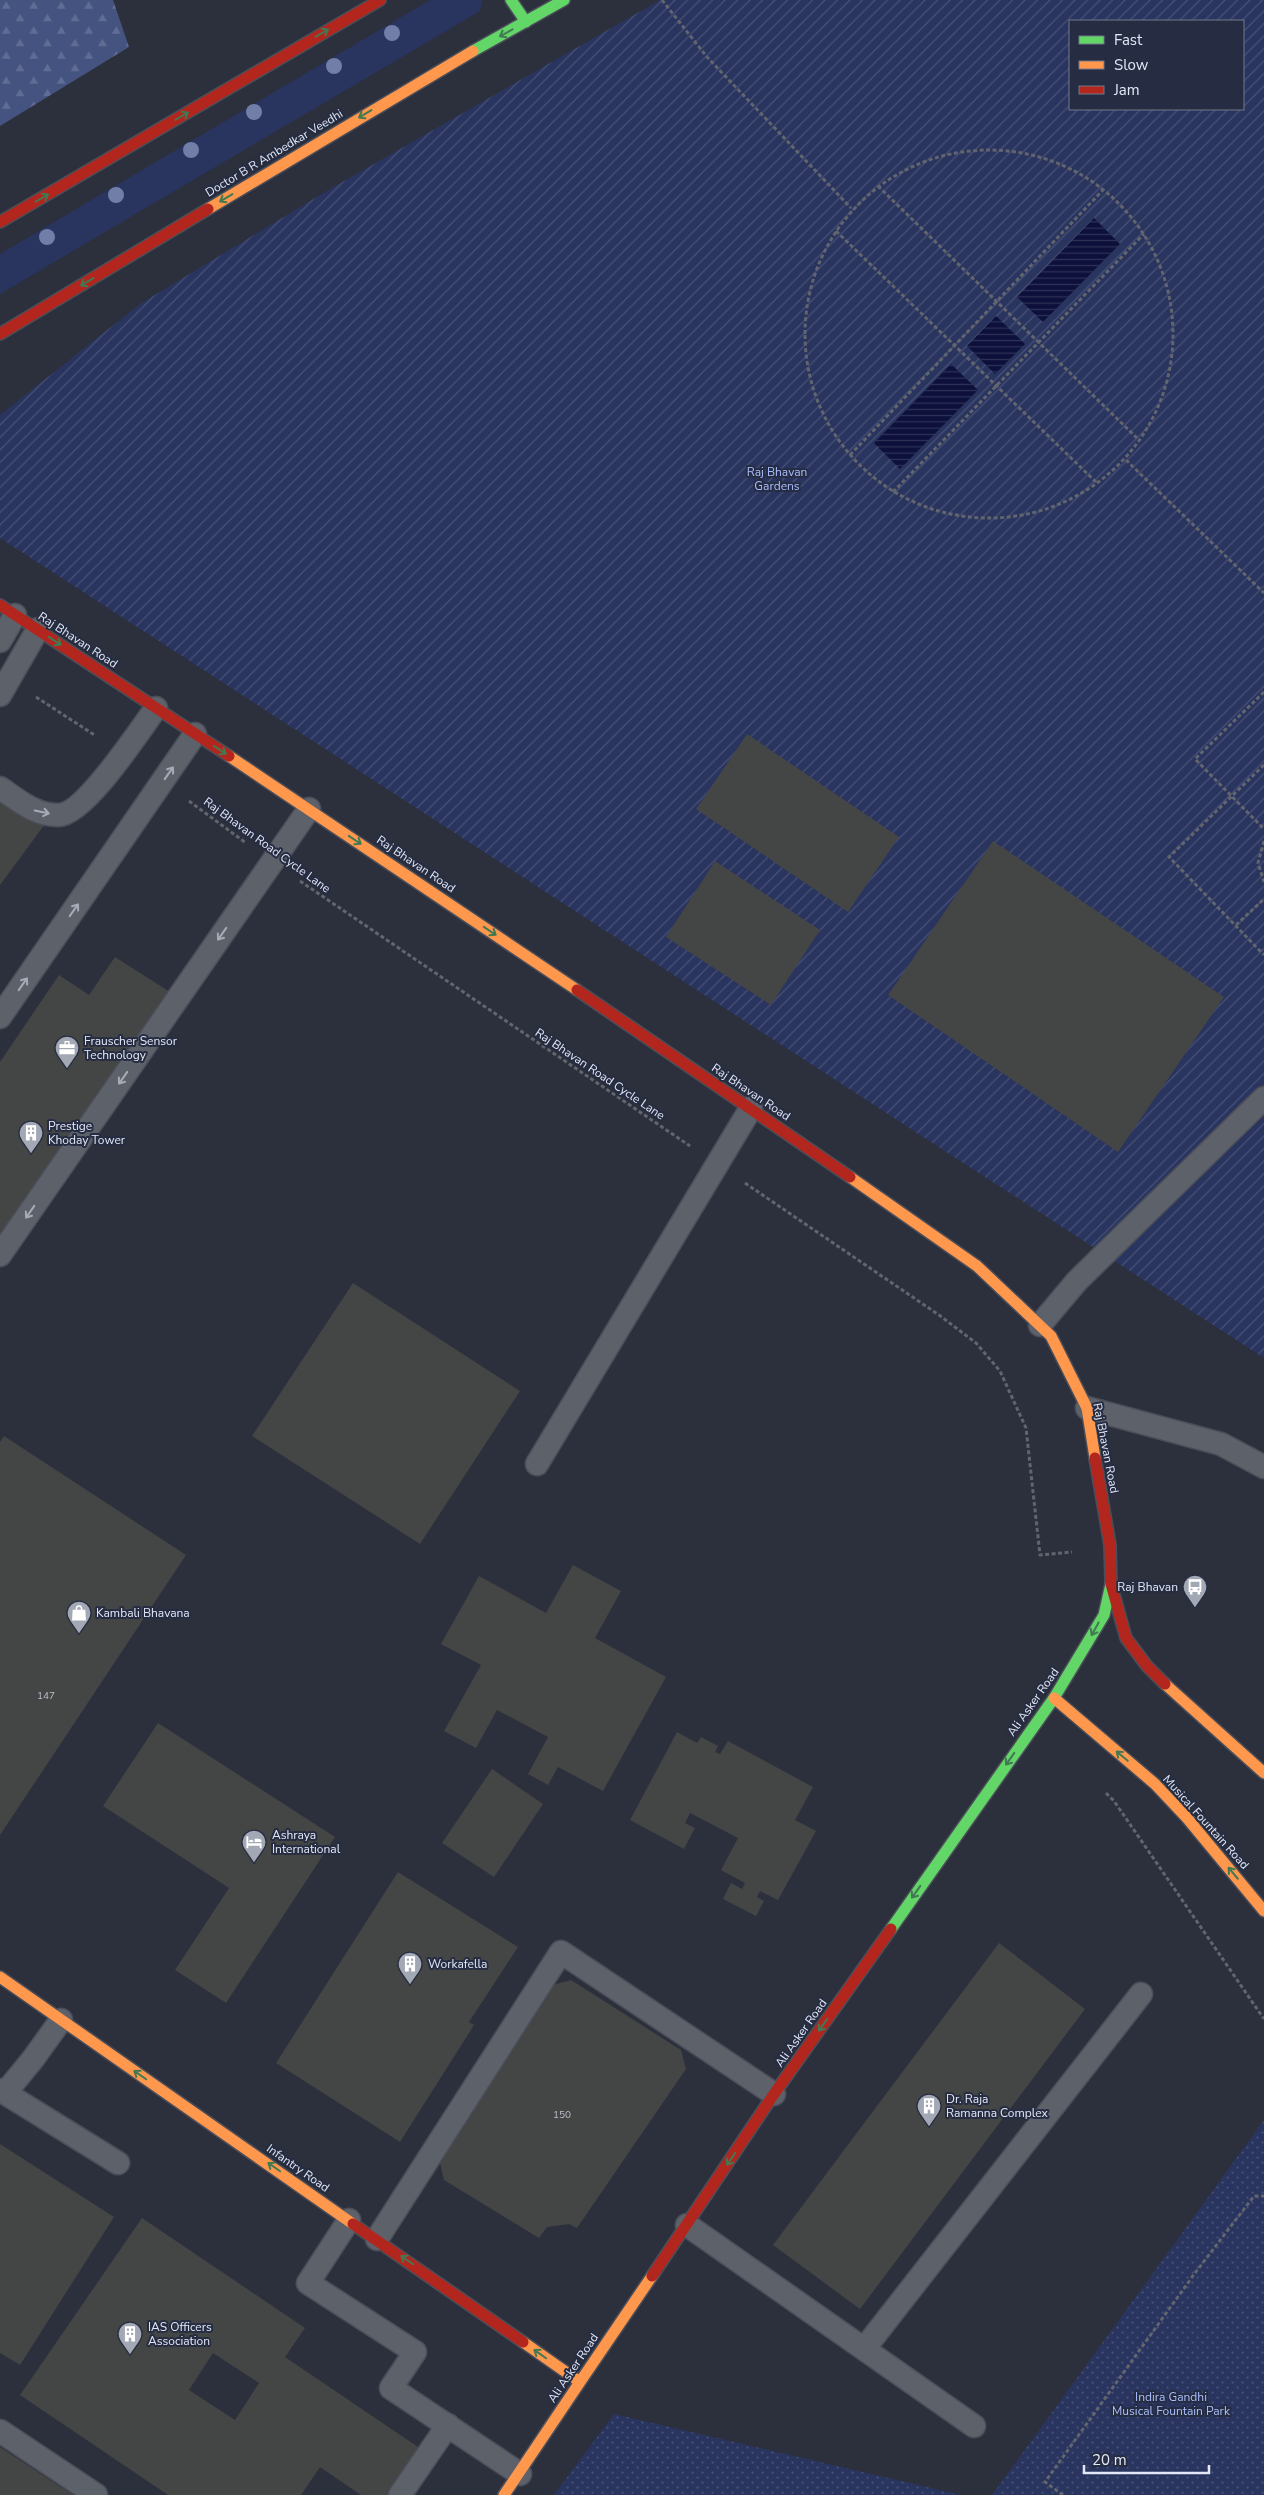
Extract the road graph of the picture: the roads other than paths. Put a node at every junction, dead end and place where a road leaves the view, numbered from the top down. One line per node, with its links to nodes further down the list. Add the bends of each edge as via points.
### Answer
1 (380, 0): 5 (main road, one-way to 1)
2 (511, 0): 4 (main road)
3 (564, 0): 4 (main road, Doctor B R Ambedkar Veedhi)
4 (526, 22): 6 (main road, Doctor B R Ambedkar Veedhi, one-way to 6, via 425,78)
5 (0, 222)
6 (1, 334)
7 (8, 610): 8 (main road, Raj Bhavan Road); 9 (lane)
8 (38, 629): 10 (lane); 11 (main road, Raj Bhavan Road, one-way to 11)
9 (0, 641)
10 (4, 687)
11 (156, 708): 12 (main road, Raj Bhavan Road); 13 (lane, one-way to 11, via 35,811 60,816 77,807 123,754)
12 (195, 734): 14 (main road, Raj Bhavan Road, one-way to 14); 15 (lane, one-way to 12)
13 (0, 788)
14 (309, 808): 17 (main road, Raj Bhavan Road, one-way to 17); 18 (lane, one-way to 18)
15 (0, 1017)
16 (1264, 1098): 19 (lane, via 1077,1281)
17 (751, 1108): 19 (main road, Raj Bhavan Road, via 977,1266); 21 (lane)
18 (0, 1255)
19 (1040, 1325): 20 (main road, Raj Bhavan Road, via 1051,1336)
20 (1087, 1408): 22 (lane, via 1221,1444); 23 (main road, Raj Bhavan Road, via 1110,1545)
21 (537, 1464)
22 (1264, 1467)
23 (1111, 1584): 24 (main road, Ali Asker Road, one-way to 24, via 1104,1615); 25 (main road, Raj Bhavan Road, via 1126,1638 1147,1666)
24 (1054, 1698): 26 (main road, Musical Fountain Road, one-way to 24, via 1155,1784); 31 (main road, Ali Asker Road, one-way to 31)
25 (1264, 1773)
26 (1264, 1911)
27 (0, 1977): 29 (main road, Infantry Road)
28 (1141, 1994): 36 (lane)
29 (61, 2020): 30 (lane, via 33,2059); 33 (main road, Infantry Road, one-way to 29)
30 (2, 2091): 32 (lane)
31 (774, 2094): 34 (main road, Ali Asker Road, one-way to 34); 35 (lane, via 561,1952)
32 (118, 2164)
33 (349, 2220): 35 (main road, Infantry Road); 38 (lane, via 308,2282 415,2352 391,2388)
34 (687, 2225): 36 (lane); 37 (main road, Ali Asker Road)
35 (377, 2239): 37 (main road, Infantry Road, one-way to 35)
36 (864, 2349): 39 (lane)
37 (580, 2382): 41 (main road, Ali Asker Road)
38 (448, 2425): 41 (lane); 43 (lane)
39 (974, 2426)
40 (0, 2431): 42 (lane)
41 (520, 2474): 44 (main road, Ali Asker Road)
42 (96, 2495)
43 (400, 2495)
44 (504, 2495)

